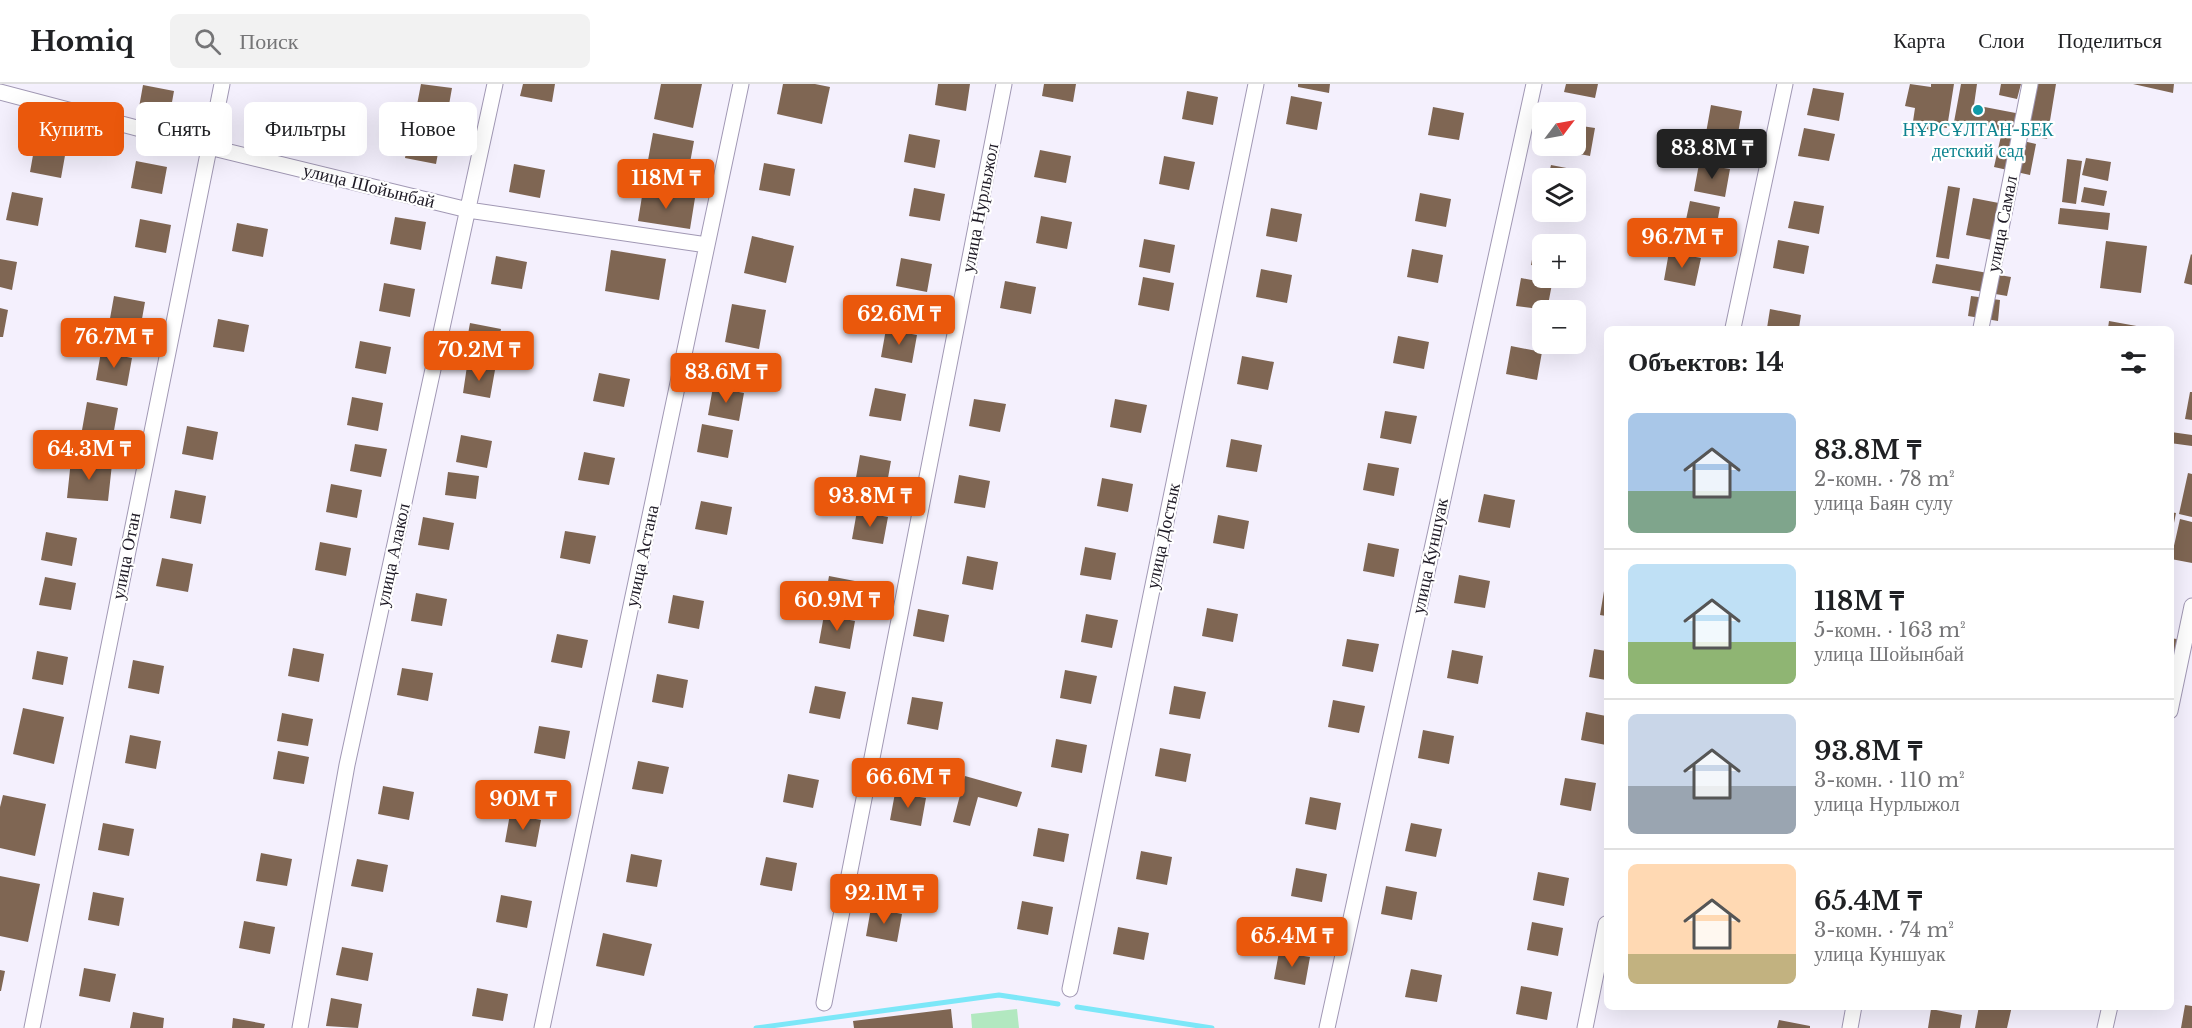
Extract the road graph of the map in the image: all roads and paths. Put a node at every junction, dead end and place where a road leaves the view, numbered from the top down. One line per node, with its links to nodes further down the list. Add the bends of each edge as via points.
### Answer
1 (222, 84): 10 (street, улица Отан)
2 (495, 84): 14 (street, улица Алакол)
3 (741, 84): 15 (street, улица Астана)
4 (1004, 84): 22 (street, улица Нурлыжол)
5 (1256, 84): 21 (street, улица Достык)
6 (1534, 84): 28 (street, улица Куншуак)
7 (1785, 84): 16 (street)
8 (2030, 84): 17 (street, улица Самал)
9 (0, 92): 11 (street, улица Шойынбай)
10 (218, 102)
11 (136, 128)
12 (232, 153): 14 (street, улица Шойынбай)
13 (207, 156): 25 (street, улица Отан)
14 (468, 210): 15 (street, улица Шойынбай); 26 (street, улица Алакол, via 347,765)
15 (707, 245): 27 (street, улица Астана)
16 (1733, 326)
17 (1981, 326)
18 (2192, 606): 19 (street)
19 (2174, 692)
20 (1604, 934): 29 (street)
21 (1070, 989)
22 (824, 1003)
23 (1853, 1010): 30 (street)
24 (2109, 1010): 31 (street)
25 (32, 1028)
26 (300, 1028)
27 (542, 1028)
28 (1327, 1028)
29 (1585, 1028)
30 (1850, 1028)
31 (2105, 1028)

